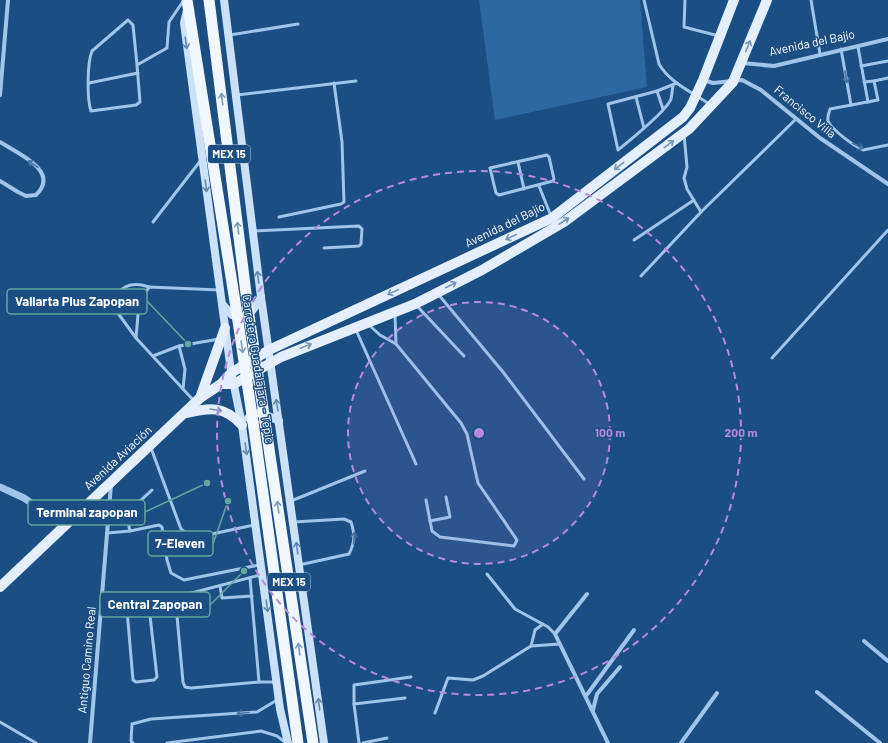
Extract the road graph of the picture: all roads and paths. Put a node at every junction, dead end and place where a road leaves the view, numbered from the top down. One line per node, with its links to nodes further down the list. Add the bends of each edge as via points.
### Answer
1 (8, 0): 34 (street)
2 (209, 0): 143 (highway, Carretera Guadalajara - Tepic / MEX 15, one-way to 2, bridge, via 248,309)
3 (224, 0): 11 (main road)
4 (644, 0): 30 (lane, via 659,64 670,79)
5 (684, 0): 12 (lane, via 684,27)
6 (734, 0): 12 (main road, Avenida del Bajío)
7 (767, 0): 18 (main road, Avenida del Bajío, one-way to 7)
8 (811, 0): 16 (lane)
9 (187, 2): 19 (lane, via 169,22 167,48); 46 (main road, one-way to 46, via 184,23); 88 (highway, Carretera Guadalajara - Tepic / MEX 15, one-way to 88, bridge, via 236,308)
10 (298, 24): 11 (lane)
11 (228, 35): 35 (main road)
12 (719, 36): 23 (main road, Avenida del Bajío)
13 (888, 39): 14 (street, Avenida del Bajío)
14 (858, 47): 15 (street, Avenida del Bajío); 20 (lane)
15 (841, 50): 16 (street, Avenida del Bajío); 39 (lane, one-way to 39)
16 (820, 54): 18 (street, Avenida del Bajío, via 774,66)
17 (888, 61): 20 (lane)
18 (742, 63): 26 (main road, Avenida del Bajío)
19 (137, 65): 21 (lane); 28 (lane, via 133,25 128,20 92,51)
20 (861, 66): 27 (lane)
21 (138, 73): 28 (lane); 28 (lane, via 141,98 136,105 91,112)
22 (888, 78): 25 (lane)
23 (703, 80): 26 (street, Francisco Villa, via 713,83); 33 (main road, Avenida del Bajío)
24 (356, 81): 29 (lane)
25 (874, 81): 27 (lane); 37 (lane, via 878,100)
26 (733, 82): 38 (main road, Avenida del Bajío); 41 (street, Francisco Villa, via 742,80 761,90)
27 (864, 82): 37 (lane)
28 (89, 83)
29 (334, 83): 35 (lane); 54 (lane, via 342,142 344,202)
30 (677, 83): 31 (lane); 33 (lane)
31 (673, 86): 32 (lane); 40 (lane, via 671,99)
32 (657, 91): 36 (lane); 40 (lane)
33 (696, 94): 38 (lane); 55 (main road, Avenida del Bajío, one-way to 55, via 683,117)
34 (0, 95)
35 (236, 95): 58 (main road)
36 (636, 97): 42 (lane); 42 (lane, via 608,104 618,150)
37 (868, 102): 39 (lane)
38 (711, 105): 43 (main road, Avenida del Bajío)
39 (851, 105): 45 (lane, one-way to 45, via 830,109 829,122 863,150)
40 (663, 109): 42 (lane)
41 (796, 119): 49 (street, Francisco Villa); 53 (lane)
42 (644, 128)
43 (684, 132): 52 (lane, via 687,167 684,178); 64 (main road, Avenida del Bajío, one-way to 43, via 564,222)
44 (0, 142): 48 (street, one-way to 44, via 26,196 36,195 42,190 44,183 44,175 39,167)
45 (888, 145)
46 (202, 159): 56 (lane); 63 (main road, one-way to 63)
47 (518, 162): 50 (lane, via 547,155 549,157 553,181); 51 (lane); 51 (lane, via 490,168 490,172 496,193 499,195)
48 (0, 181)
49 (888, 184)
50 (539, 186): 51 (lane); 55 (lane)
51 (524, 189)
52 (694, 200): 53 (lane); 59 (lane)
53 (701, 212): 61 (lane)
54 (279, 217)
55 (552, 218): 76 (main road, Avenida del Bajío, one-way to 76)
56 (153, 222)
57 (888, 230): 79 (lane)
58 (253, 232): 60 (lane, via 359,226 362,229 360,246); 65 (main road, one-way to 58)
59 (634, 240)
60 (324, 248)
61 (641, 276)
62 (149, 287): 63 (lane); 72 (lane, via 139,303); 72 (lane, via 129,284 114,298 112,305)
63 (220, 290): 66 (main road)
64 (437, 293): 67 (main road, Avenida del Bajío); 92 (lane, via 503,372)
65 (261, 297): 66 (main road, via 251,313 241,317 228,312); 76 (main road)
66 (221, 300): 71 (main road)
67 (415, 304): 68 (main road, Avenida del Bajío); 78 (lane)
68 (395, 311): 69 (main road, Avenida del Bajío); 74 (lane)
69 (367, 324): 70 (main road, Avenida del Bajío); 74 (lane)
70 (355, 327): 80 (main road, Avenida del Bajío, one-way to 70); 90 (lane)
71 (225, 328): 73 (main road); 81 (main road)
72 (136, 338): 77 (lane)
73 (223, 338): 75 (lane); 85 (main road)
74 (396, 344): 99 (lane, via 461,423 478,483 517,540 514,546 440,537 432,531)
75 (179, 346): 77 (lane); 84 (lane, via 185,369)
76 (269, 350): 80 (main road); 81 (main road, Avenida Aviación)
77 (152, 356): 84 (lane)
78 (464, 356)
79 (772, 358)
80 (270, 362): 83 (main road); 87 (main road, one-way to 80)
81 (231, 373): 82 (main road, Avenida Aviación); 83 (main road)
82 (221, 384): 83 (main road); 85 (main road, Avenida Aviación)
83 (234, 384): 88 (main road)
84 (183, 389): 85 (lane)
85 (198, 401): 86 (main road, Avenida Aviación)
86 (185, 414): 88 (main road, one-way to 88, via 208,408 224,411); 89 (main road, Avenida Aviación)
87 (279, 421): 88 (main road, via 257,413 249,416); 98 (main road)
88 (248, 424): 101 (main road, one-way to 101); 142 (highway, Carretera Guadalajara - Tepic / MEX 15)
89 (150, 446): 93 (main road, Avenida Aviación); 101 (lane, via 182,529 188,535 198,537)
90 (416, 464)
91 (365, 471): 98 (lane)
92 (584, 479)
93 (111, 482): 102 (main road, Avenida Aviación); 104 (street, Antiguo Camino Real)
94 (0, 487): 102 (street, via 24,498)
95 (152, 490): 103 (lane, via 130,512 127,521)
96 (446, 497): 99 (lane, via 450,517)
97 (426, 500): 99 (lane)
98 (291, 502): 100 (main road)
99 (430, 521)
100 (294, 522): 106 (main road, one-way to 100); 106 (lane, one-way to 100, via 348,554 354,545 354,531 351,522 344,519)
101 (256, 525): 105 (main road)
102 (66, 526): 111 (main road, Avenida Aviación)
103 (130, 531): 104 (lane); 105 (lane, via 159,525 162,527 171,573 184,580)
104 (107, 532): 138 (street, Antiguo Camino Real)
105 (261, 565): 107 (main road)
106 (299, 565): 144 (main road, one-way to 106)
107 (262, 574): 109 (lane); 125 (main road, one-way to 125)
108 (487, 574): 116 (lane, via 515,609)
109 (250, 578): 110 (lane); 113 (lane)
110 (220, 586): 113 (lane, via 222,598); 114 (lane, via 165,600)
111 (0, 587)
112 (587, 594): 118 (street)
113 (252, 596): 126 (lane)
114 (149, 607): 114 (lane, via 128,609 126,612 133,680 136,682 154,680 156,677)
115 (177, 616): 126 (lane, via 185,687)
116 (543, 624): 118 (lane); 121 (lane, via 535,630)
117 (634, 630): 129 (street)
118 (555, 634): 120 (street)
119 (864, 641): 122 (street)
120 (560, 644): 121 (lane); 129 (street)
121 (531, 646): 134 (lane, via 483,676 472,680 448,678)
122 (888, 661)
123 (620, 667): 133 (street, via 597,694)
124 (411, 677): 132 (lane, via 354,685)
125 (277, 681): 126 (lane); 131 (main road)
126 (259, 682)
127 (817, 692): 149 (street)
128 (717, 693): 148 (street)
129 (586, 696): 133 (street)
130 (405, 698): 132 (lane)
131 (279, 699): 139 (lane, one-way to 139, via 257,712 151,719 132,724); 141 (main road)
132 (354, 704): 145 (lane)
133 (592, 710): 147 (street)
134 (435, 713)
135 (0, 722): 137 (lane)
136 (387, 738): 146 (lane)
137 (36, 743)
138 (90, 743)
139 (133, 743)
140 (167, 743): 141 (lane, via 261,731 277,736)
141 (287, 743)
142 (298, 743)
143 (313, 743)
144 (324, 743)
145 (359, 743)
146 (363, 743)
147 (608, 743)
148 (681, 743)
149 (880, 743)

